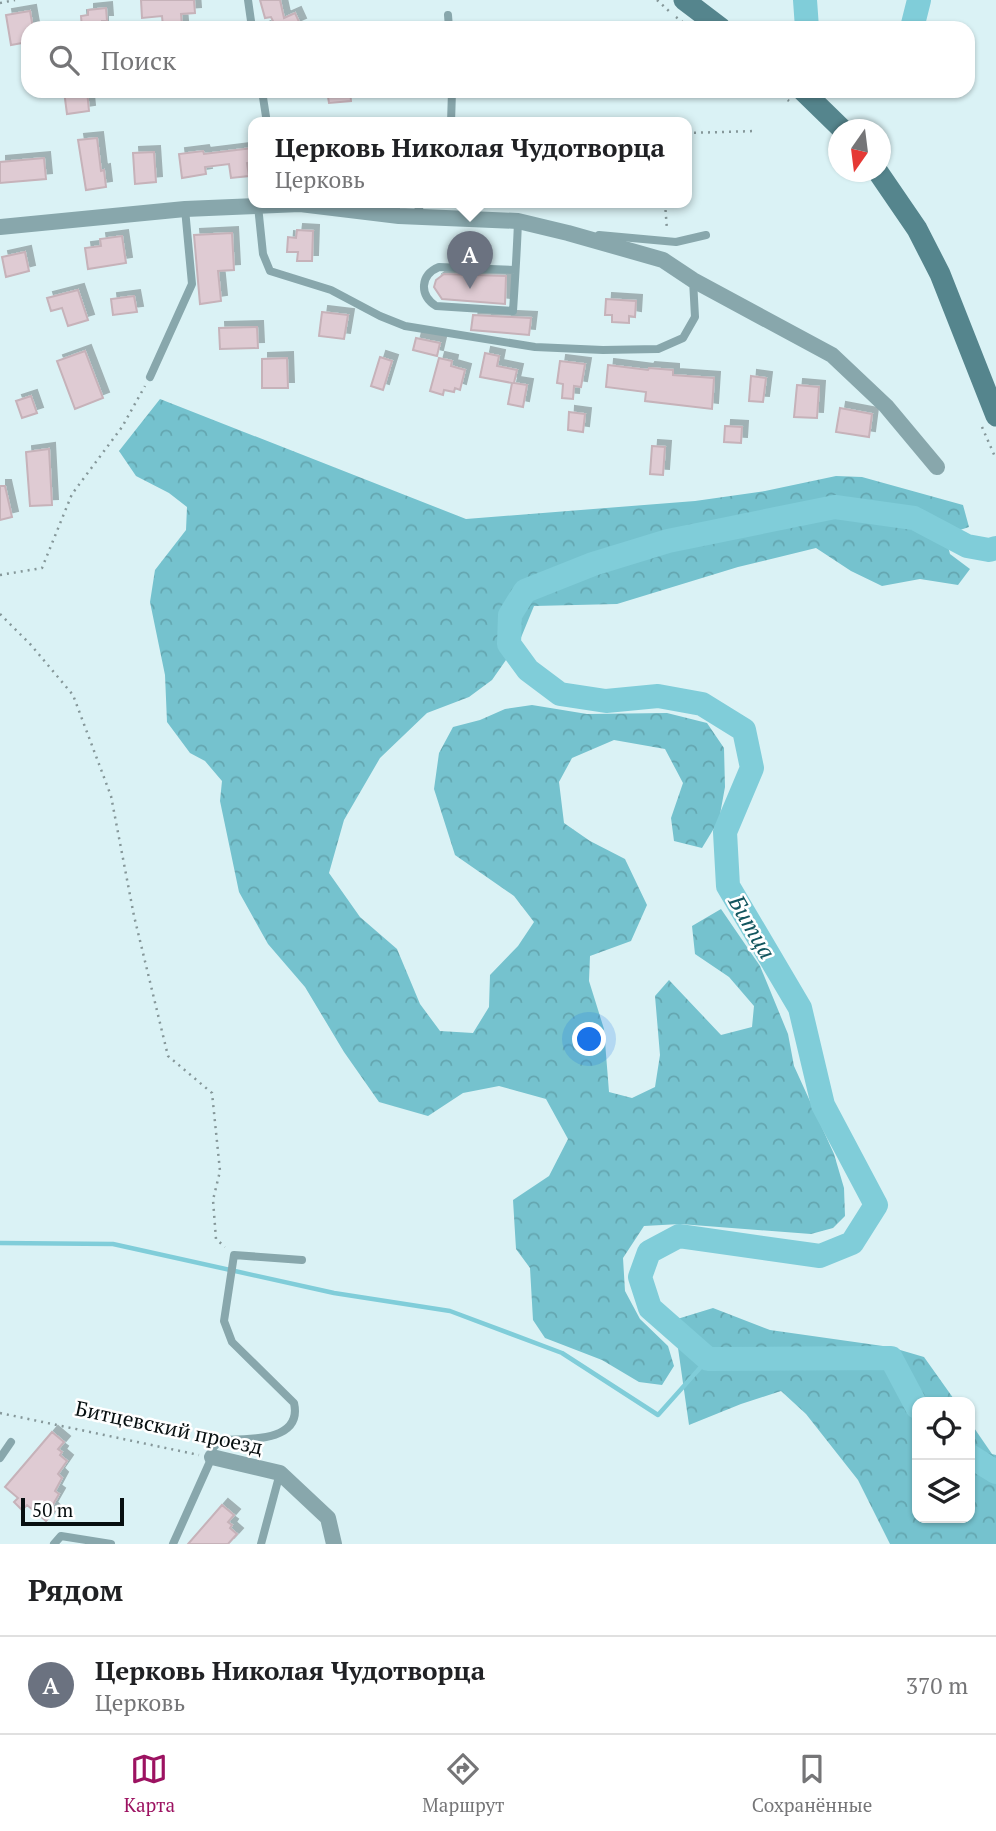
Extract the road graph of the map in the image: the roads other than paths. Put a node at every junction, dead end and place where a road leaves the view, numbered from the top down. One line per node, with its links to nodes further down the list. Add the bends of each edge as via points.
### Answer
1 (248, 0): 4 (lane)
2 (684, 0): 6 (street)
3 (448, 15): 5 (lane)
4 (251, 21)
5 (448, 21)
6 (712, 21)
7 (263, 98): 10 (lane)
8 (452, 98): 11 (lane)
9 (810, 98): 12 (street)
10 (266, 117)
11 (451, 117)
12 (832, 119)
13 (875, 182): 26 (street, via 917,229 940,274)
14 (248, 205): 17 (street)
15 (269, 208): 24 (lane, via 263,254 270,271 331,290 405,326 535,347 658,349 683,338 695,317)
16 (379, 208): 18 (street)
17 (185, 209): 20 (street); 25 (lane, via 192,284)
18 (418, 210): 19 (street)
19 (518, 221): 21 (street); 23 (lane)
20 (0, 227)
21 (568, 233): 22 (lane, via 676,242); 24 (street, via 663,260)
22 (706, 235)
23 (516, 270): 23 (lane, via 513,311 443,307 431,303 424,292 428,274 439,267)
24 (693, 280): 27 (street, via 832,355 886,406)
25 (150, 377)
26 (987, 417)
27 (937, 467)
28 (302, 1261): 30 (lane, via 234,1255 224,1321 232,1342 293,1403 295,1411 288,1430 220,1440)
29 (10, 1442): 31 (lane)
30 (212, 1457): 32 (street, Битцевский проезд); 35 (lane)
31 (0, 1458)
32 (280, 1473): 36 (lane); 37 (street, Битцевский проезд, via 328,1518)
33 (54, 1544): 34 (lane, via 61,1536)
34 (111, 1544)
35 (173, 1544)
36 (261, 1544)
37 (334, 1544)

